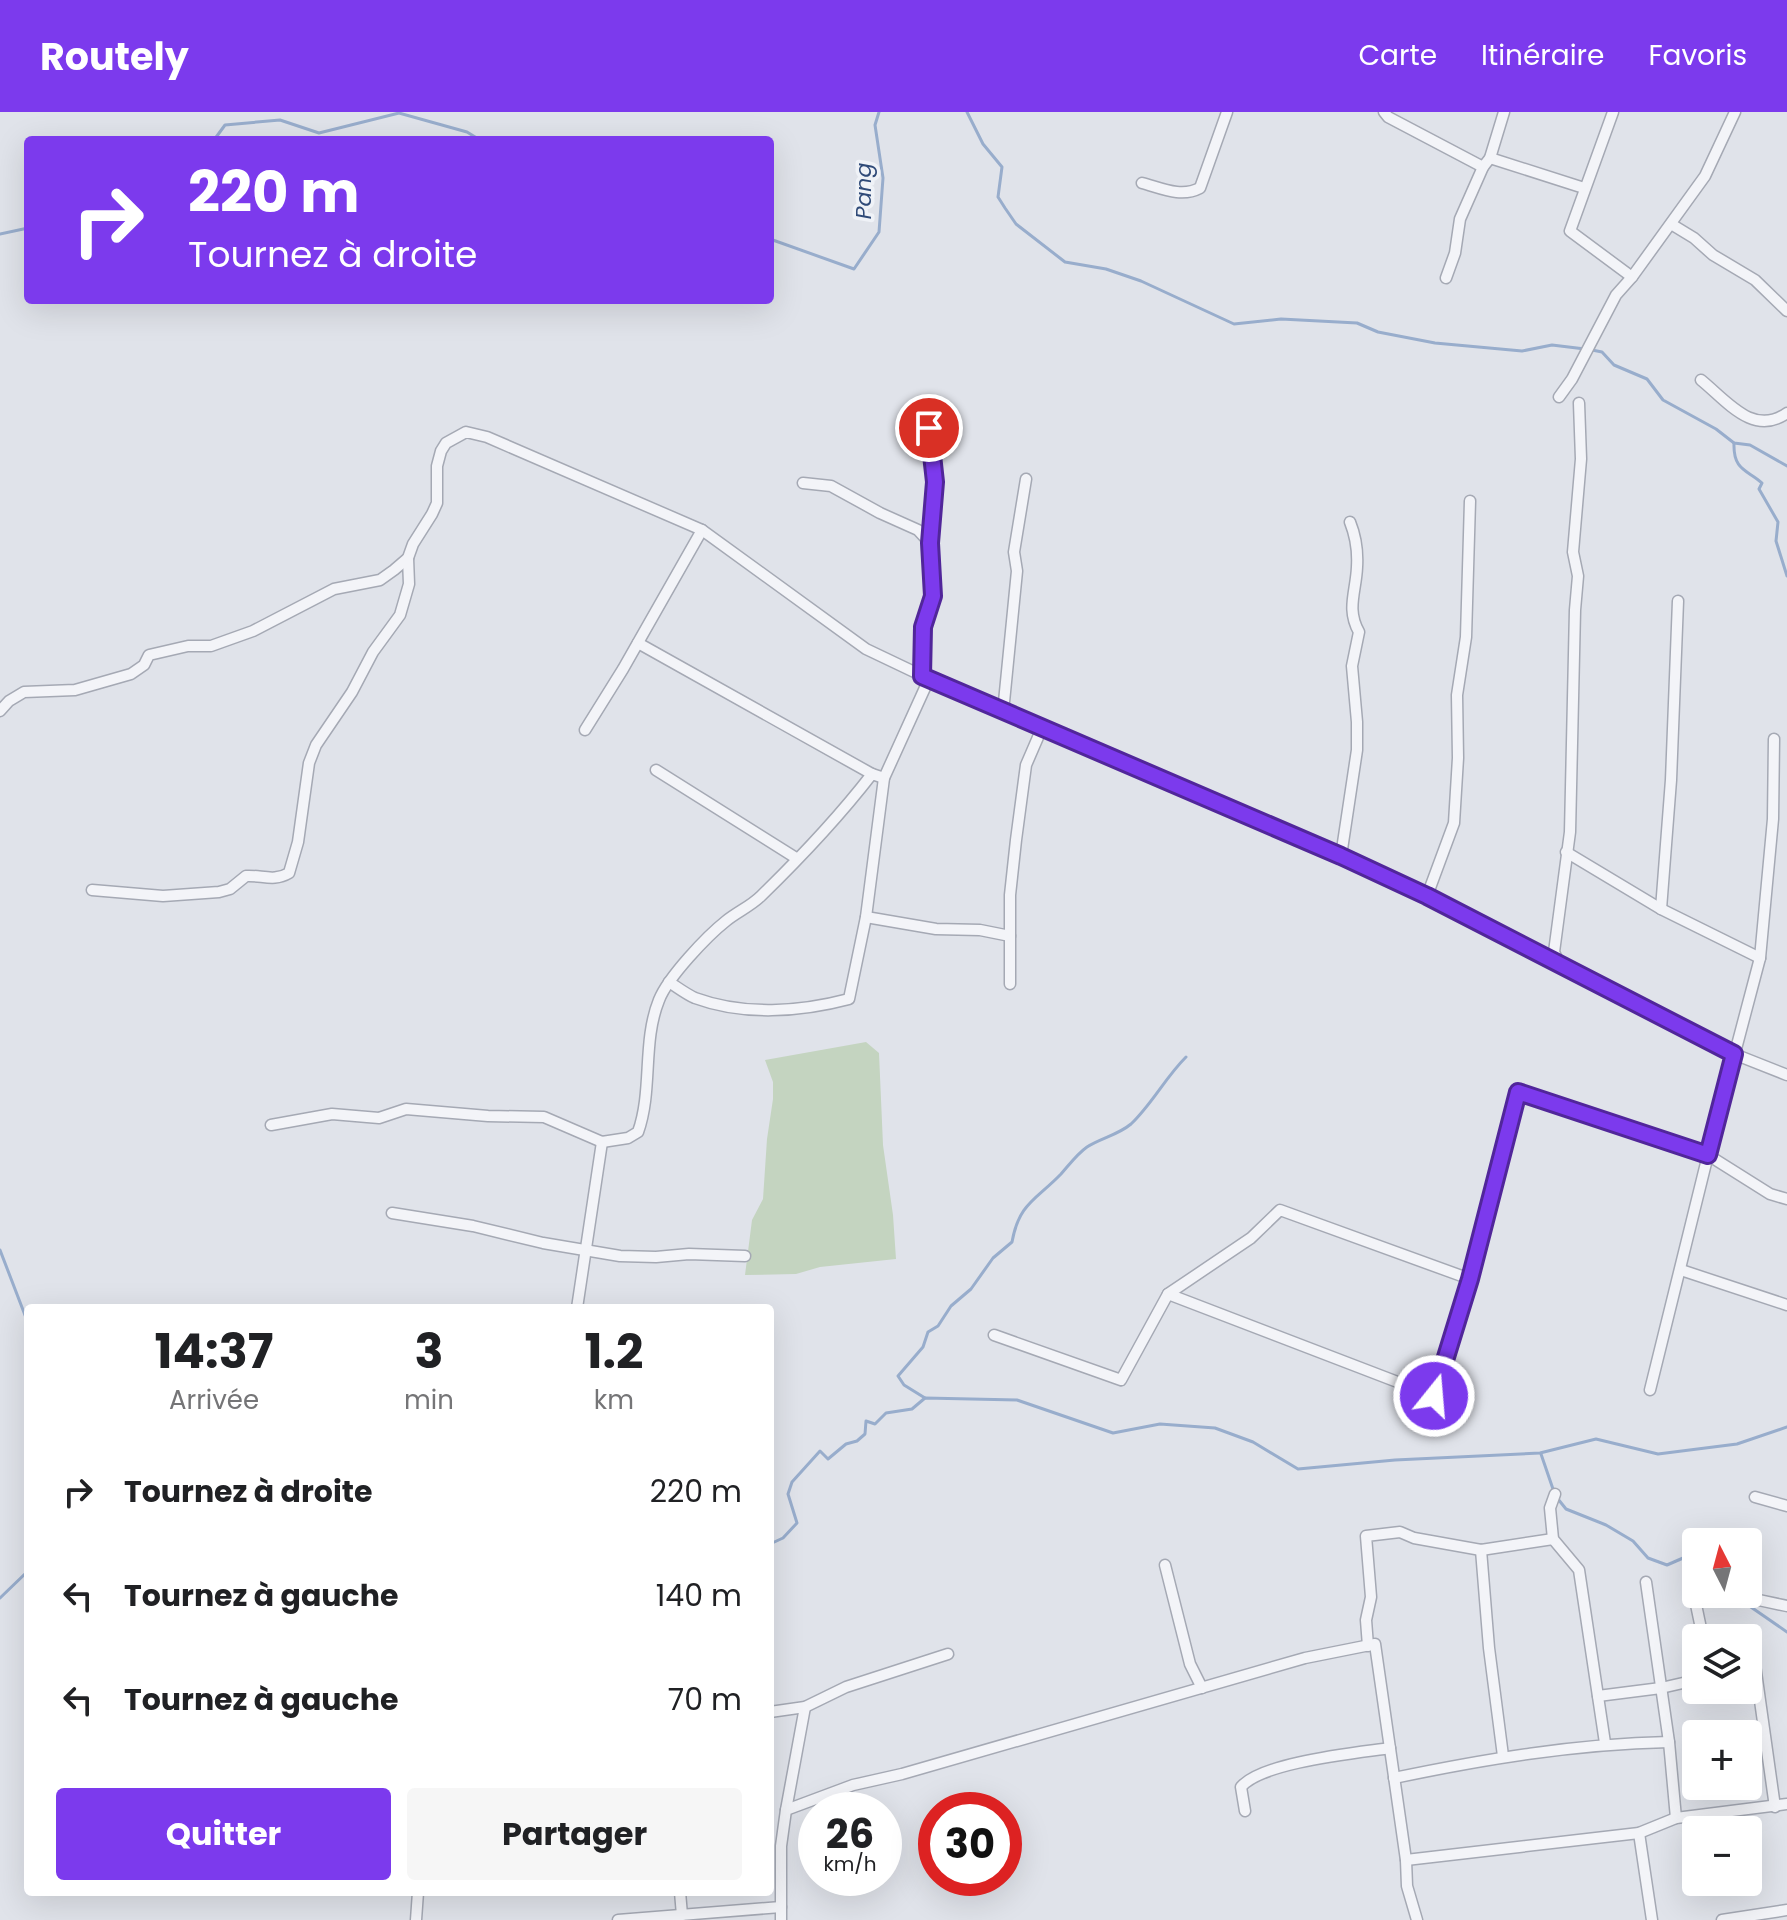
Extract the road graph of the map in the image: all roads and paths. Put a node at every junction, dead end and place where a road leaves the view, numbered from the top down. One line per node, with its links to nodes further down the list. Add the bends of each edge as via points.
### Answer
1 (1227, 112): 7 (street, via 1200,188 1180,193)
2 (1384, 112): 6 (street)
3 (1504, 112): 6 (street)
4 (1613, 112): 8 (street)
5 (1735, 112): 9 (street, via 1705,176)
6 (1486, 162): 8 (street); 11 (street, via 1460,219)
7 (1142, 183)
8 (1584, 188): 10 (street, via 1570,231)
9 (1671, 224): 10 (street); 12 (street, via 1755,280)
10 (1632, 277): 14 (street, via 1616,295)
11 (1446, 278)
12 (1787, 311)
13 (1701, 380): 17 (street, via 1754,422 1769,423)
14 (1559, 397)
15 (1579, 403): 36 (street, via 1581,459 1573,552 1578,576)
16 (933, 412): 23 (street)
17 (1787, 413)
18 (1026, 479): 29 (street, via 1014,552 1017,571)
19 (803, 483): 23 (street, via 831,486 918,530)
20 (1470, 501): 40 (street, via 1454,823)
21 (1350, 522): 37 (street, via 1357,568 1351,617 1359,632 1352,666 1357,750)
22 (702, 530): 24 (street, via 466,432 441,451 437,503); 26 (street); 27 (street, via 866,649)
23 (930, 543): 27 (street, via 933,596 923,627)
24 (408, 558): 28 (street, via 380,580 334,589 253,631 211,646 149,655 144,665 117,679 75,690 24,692); 39 (street, via 409,584 400,615 309,763 289,873 281,878 246,876 219,892 163,896)
25 (1678, 601): 41 (street)
26 (638, 643): 31 (street); 34 (street)
27 (926, 678): 29 (street); 35 (street)
28 (0, 711)
29 (1003, 712): 30 (street)
30 (1042, 728): 37 (street); 43 (street, via 1026,765)
31 (585, 730)
32 (1774, 739): 44 (street, via 1773,819)
33 (656, 770): 38 (street)
34 (872, 774): 35 (street); 38 (street)
35 (884, 778): 42 (street)
36 (1566, 852): 41 (street); 45 (street, via 1554,952)
37 (1341, 856): 40 (street)
38 (796, 858): 46 (street, via 758,899 724,922)
39 (92, 890)
40 (1427, 896): 45 (street)
41 (1661, 909): 44 (street)
42 (866, 917): 43 (street); 46 (street, via 849,999 781,1011 750,1009 695,998)
43 (1010, 936): 47 (street)
44 (1760, 958): 48 (street)
45 (1559, 963): 48 (street)
46 (669, 982): 51 (street, via 651,1031 638,1132)
47 (1010, 984)
48 (1734, 1054): 49 (street); 52 (street)
49 (1787, 1075)
50 (271, 1125): 51 (street, via 332,1114 379,1118 406,1109 544,1117)
51 (602, 1142): 55 (street)
52 (1708, 1155): 53 (street); 57 (street); 58 (street, via 1518,1092)
53 (1787, 1199)
54 (392, 1213): 55 (street)
55 (586, 1249): 56 (street, via 620,1256); 60 (street)
56 (745, 1256)
57 (1681, 1270): 61 (street); 63 (street)
58 (1470, 1279): 59 (street, via 1280,1210 1251,1238); 59 (street, via 1434,1396)
59 (1168, 1294): 62 (street, via 1121,1380)
60 (578, 1304)
61 (1787, 1305)
62 (994, 1335)
63 (1650, 1390)
64 (1555, 1494): 67 (street, via 1550,1508)
65 (1755, 1497): 66 (street)
66 (1787, 1506)
67 (1553, 1539): 68 (street); 78 (street, via 1579,1570)
68 (1481, 1550): 73 (street, via 1400,1532 1366,1536); 85 (street)
69 (1165, 1565): 76 (street, via 1190,1664)
70 (1646, 1582): 77 (street)
71 (1762, 1601): 72 (street)
72 (1787, 1606)
73 (1368, 1646): 76 (street); 84 (street, via 1375,1644)
74 (948, 1654): 80 (street, via 846,1687)
75 (1682, 1683): 77 (street)
76 (1202, 1688): 88 (street, via 853,1785)
77 (1661, 1688): 78 (street); 82 (street)
78 (1598, 1696): 83 (street)
79 (1762, 1703): 87 (street)
80 (805, 1707): 81 (street); 88 (street)
81 (774, 1711)
82 (1669, 1742): 83 (street); 90 (street)
83 (1605, 1743): 85 (street)
84 (1390, 1748): 86 (street); 89 (street, via 1282,1767 1245,1782)
85 (1503, 1756): 86 (street)
86 (1394, 1778): 92 (street)
87 (1781, 1806): 90 (street)
88 (786, 1810): 95 (street)
89 (1245, 1811)
90 (1676, 1818): 91 (street)
91 (1639, 1833): 92 (street); 102 (street)
92 (1406, 1860): 101 (street)
93 (418, 1896): 98 (street)
94 (680, 1896): 97 (street)
95 (781, 1907): 97 (street); 100 (street)
96 (1787, 1910): 103 (street)
97 (682, 1915): 99 (street)
98 (416, 1920)
99 (618, 1920)
100 (781, 1920)
101 (1417, 1920)
102 (1652, 1920)
103 (1722, 1920)

